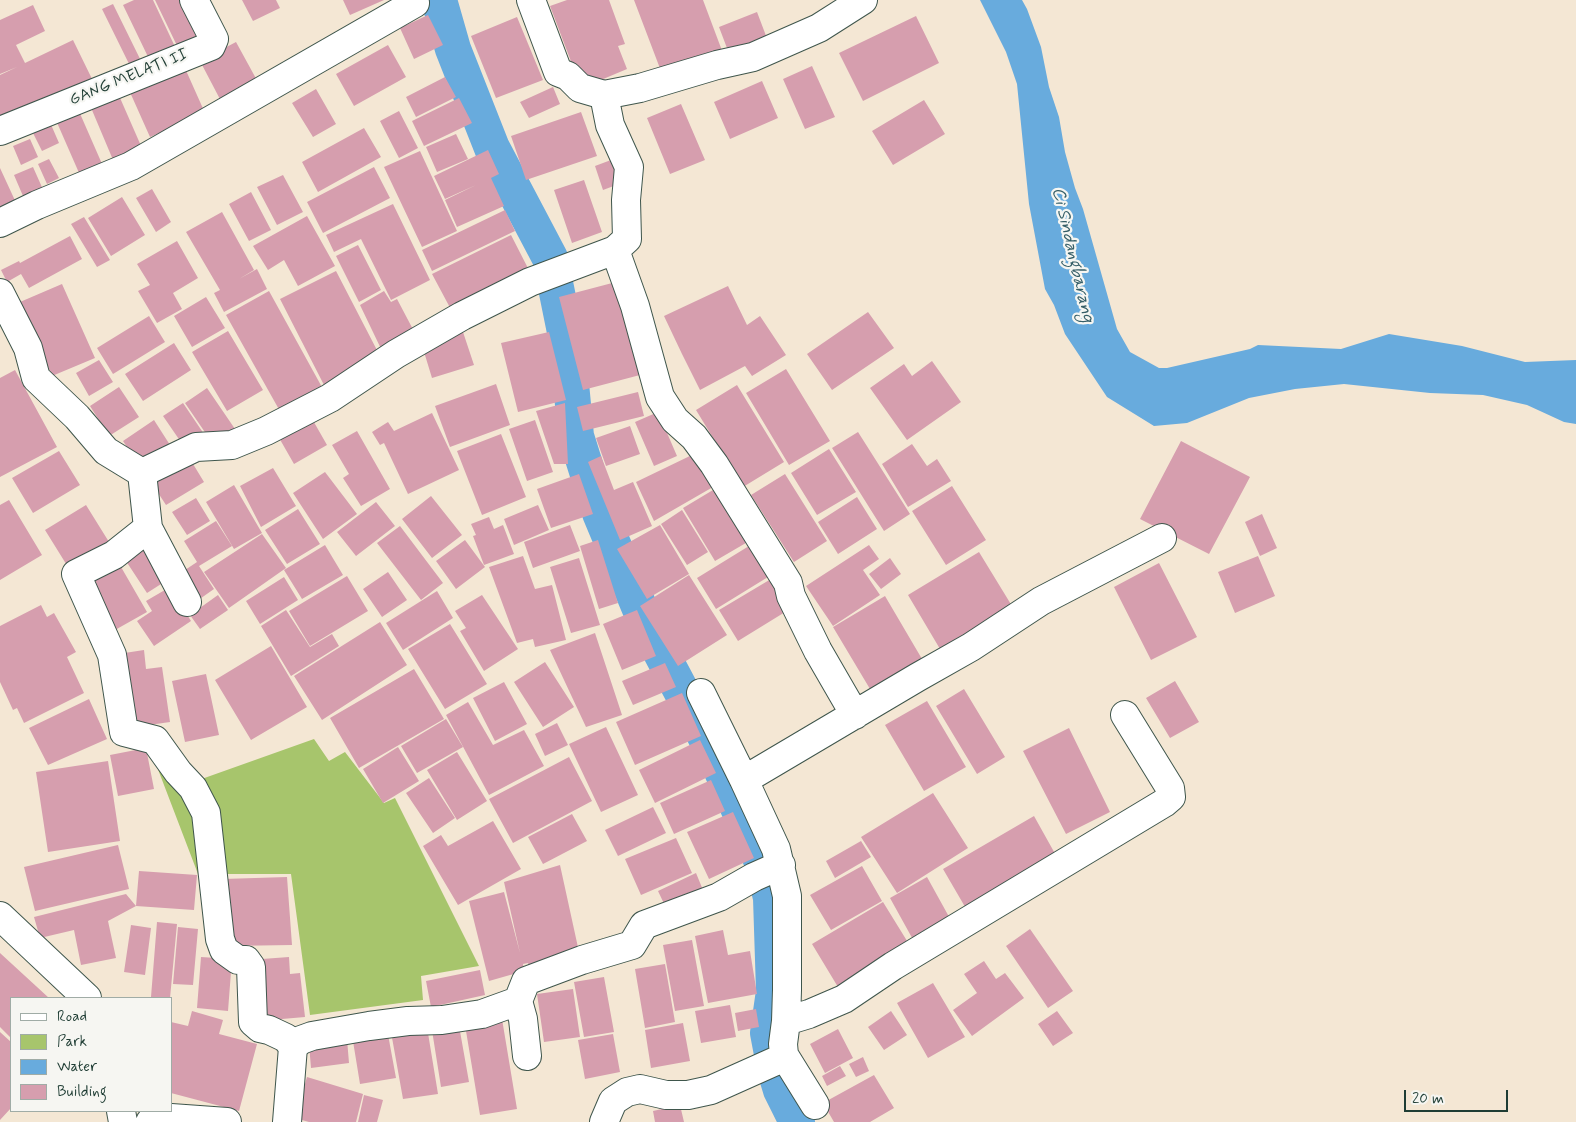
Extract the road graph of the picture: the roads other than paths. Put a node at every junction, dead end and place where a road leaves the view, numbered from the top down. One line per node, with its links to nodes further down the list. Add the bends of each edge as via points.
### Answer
1 (194, 0): 6 (street, GANG MELATI II, via 214,39 211,46)
2 (531, 0): 5 (street, via 558,72 568,76 580,88)
3 (863, 0): 5 (street, via 819,28 753,57)
4 (415, 3): 7 (street, via 131,166)
5 (604, 95): 8 (street, via 610,125 629,167 627,239)
6 (0, 130)
7 (0, 223)
8 (615, 250): 10 (street, via 530,282 462,316 396,354 330,398 266,431 232,446 196,447); 15 (street, via 635,306 660,397 675,420 694,437 714,464 788,583 814,644)
9 (0, 293): 10 (street, via 28,348 36,378 106,450)
10 (142, 473): 11 (street)
11 (148, 528): 13 (street); 23 (street, via 114,554 76,574 112,655 124,732 155,740 193,788 206,813 220,939 224,950 238,960 246,960 251,967 253,1022 286,1038)
12 (1162, 538): 15 (street, via 1041,601 971,647)
13 (187, 602)
14 (701, 693): 17 (street)
15 (855, 715): 17 (street)
16 (1125, 715): 22 (street, via 1170,788 1171,797 844,999)
17 (744, 780): 18 (street, via 776,848)
18 (769, 870): 21 (street, via 719,897 644,925 632,945 526,981); 22 (street, via 787,896)
19 (0, 916): 20 (street)
20 (86, 997)
21 (518, 1001): 23 (street, via 482,1014 320,1034 301,1040); 25 (street)
22 (786, 1021): 24 (street, via 782,1044)
23 (293, 1047): 29 (street)
24 (784, 1055): 26 (street); 30 (street, via 711,1090 688,1095 666,1095 640,1089 628,1092 612,1102)
25 (527, 1056)
26 (815, 1105)
27 (150, 1122): 28 (street, via 171,1118)
28 (228, 1122)
29 (287, 1122)
30 (604, 1122)

